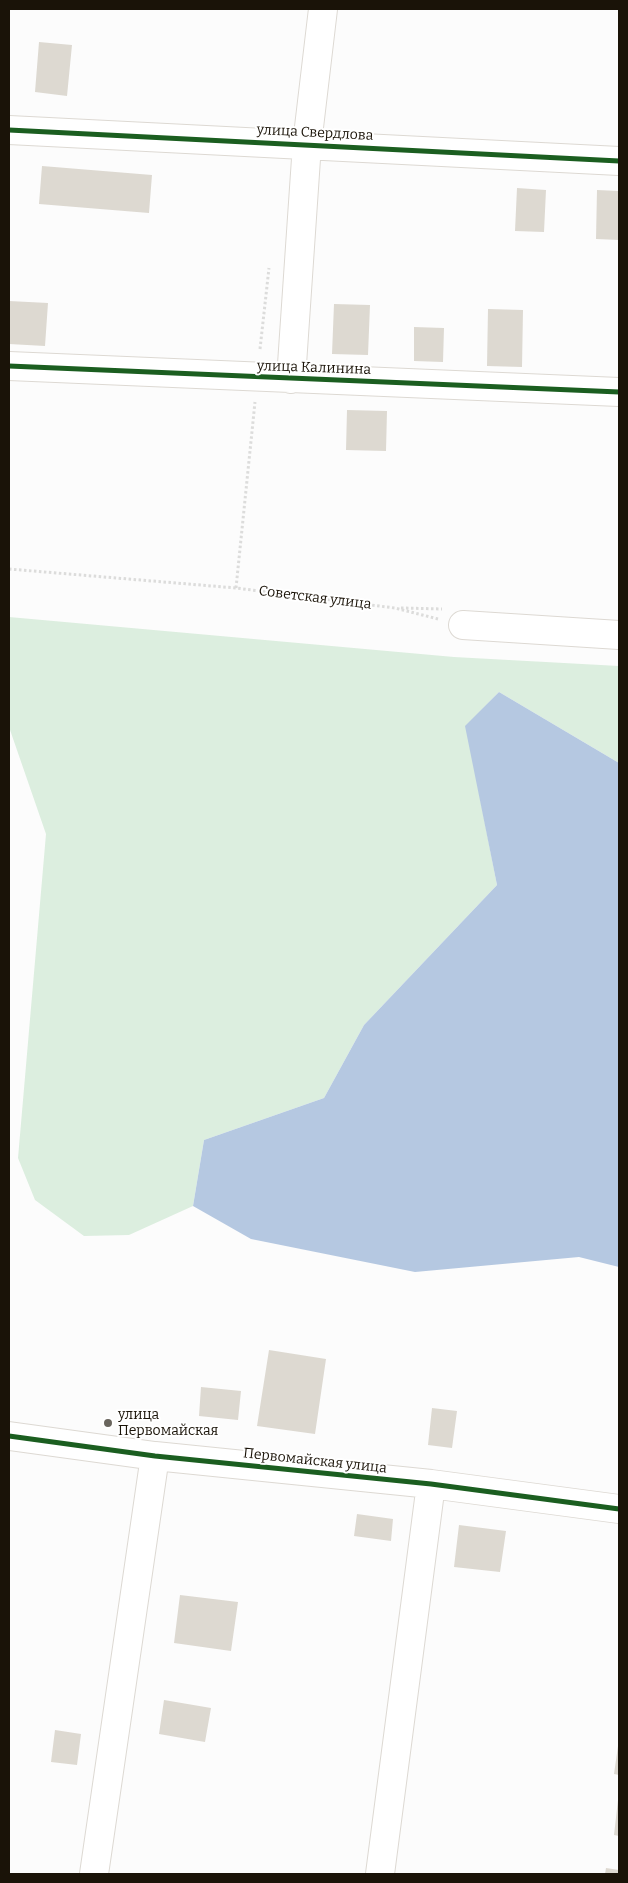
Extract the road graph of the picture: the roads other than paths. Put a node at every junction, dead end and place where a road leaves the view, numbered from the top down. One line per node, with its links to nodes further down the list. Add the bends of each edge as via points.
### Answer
1 (323, 9): 3 (street)
2 (9, 130): 3 (street, улица Свердлова)
3 (307, 144): 4 (street, улица Свердлова); 6 (street)
4 (619, 161)
5 (9, 366): 6 (street, улица Калинина)
6 (291, 379): 7 (street, улица Калинина)
7 (619, 392)
8 (463, 625): 9 (street)
9 (619, 635)
10 (9, 1436): 11 (street, Первомайская улица)
11 (155, 1456): 12 (street, Первомайская улица); 14 (street)
12 (431, 1484): 13 (street, Первомайская улица); 15 (street)
13 (619, 1509)
14 (94, 1874)
15 (380, 1874)

